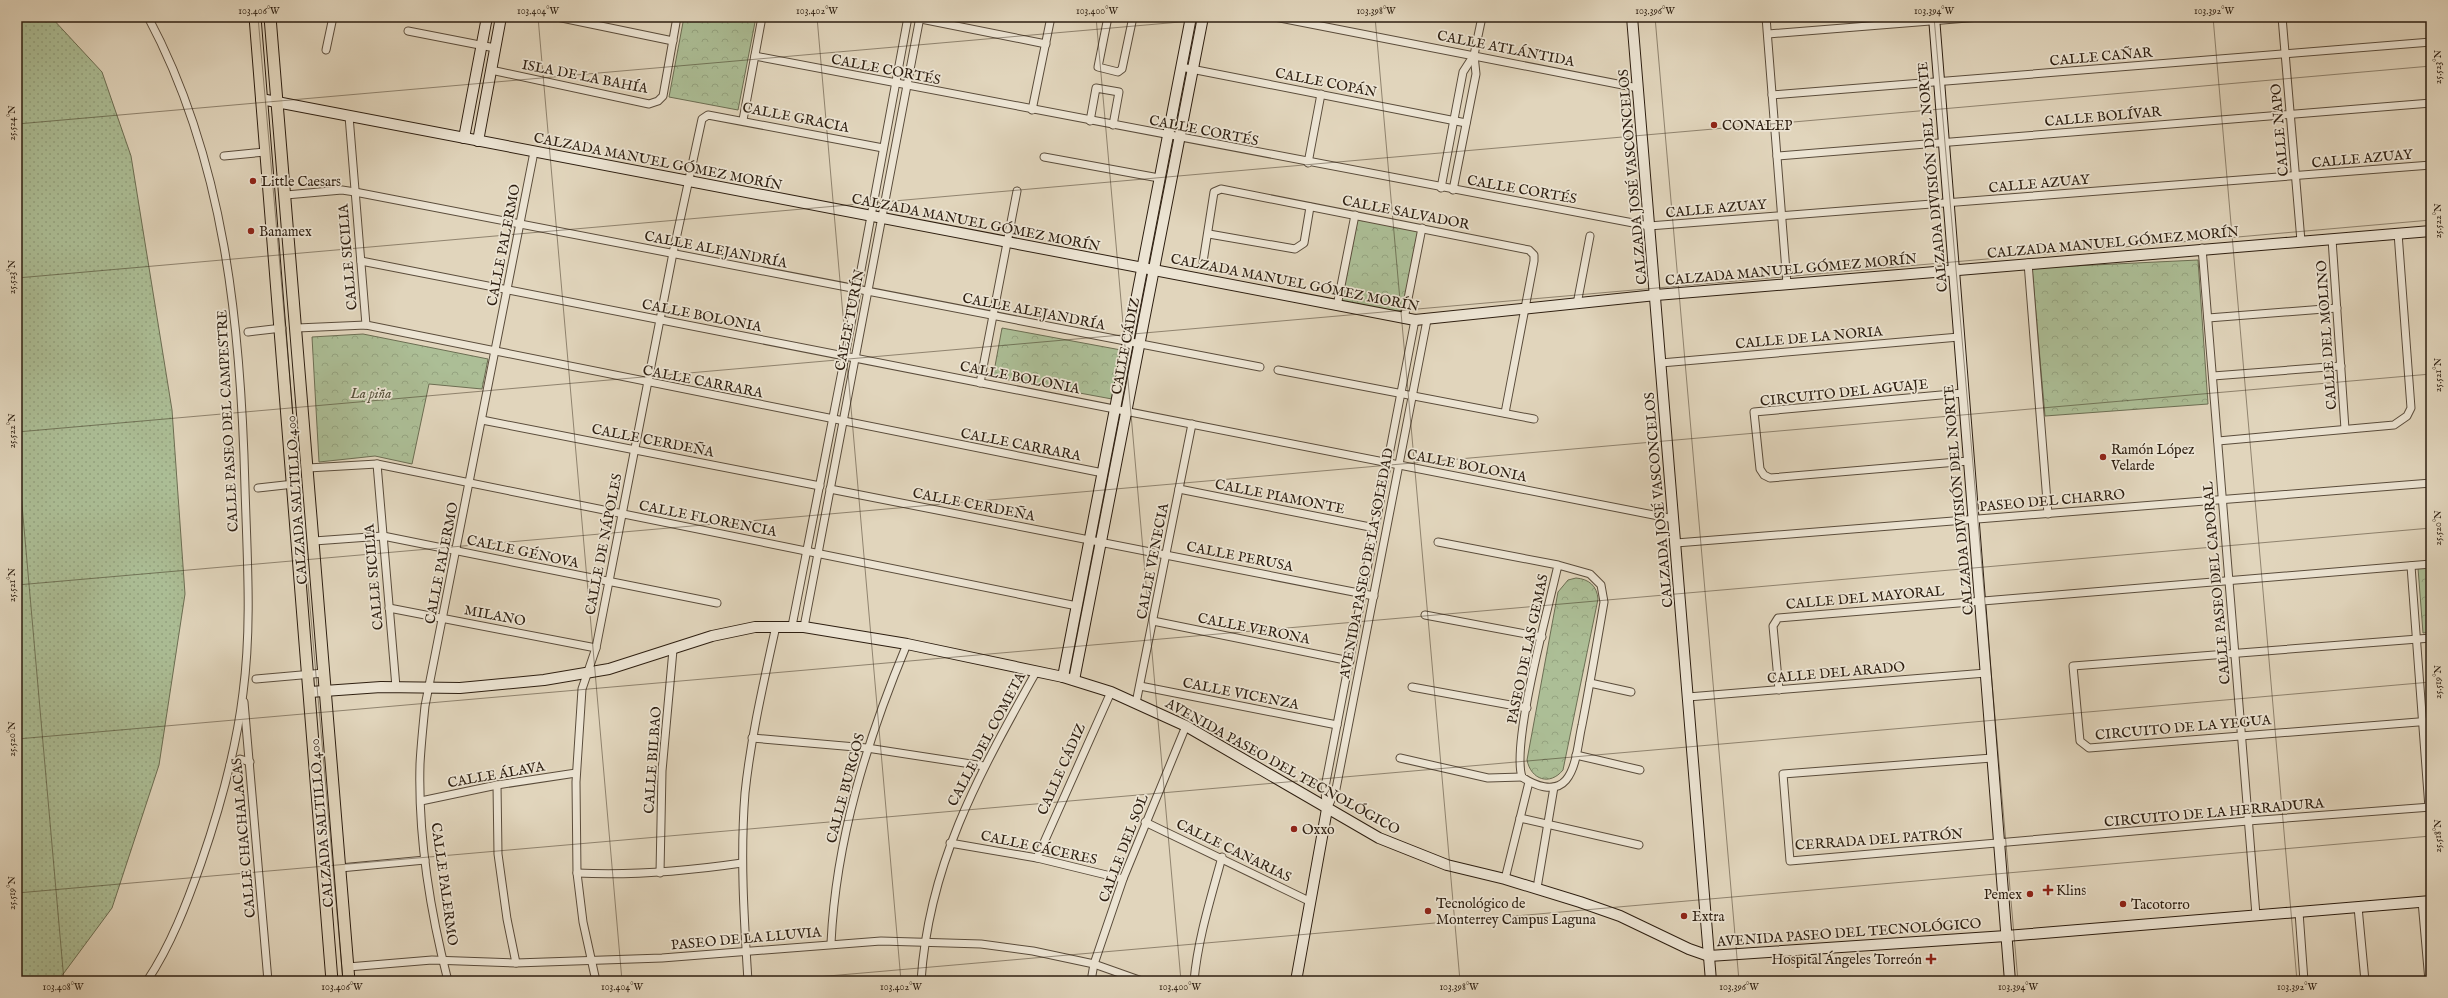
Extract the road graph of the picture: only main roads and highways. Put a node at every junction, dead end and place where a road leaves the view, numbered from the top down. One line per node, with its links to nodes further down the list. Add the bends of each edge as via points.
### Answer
1 (255, 17): 9 (main road, CALZADA SALTILLO 400)
2 (270, 17): 10 (main road, CALZADA SALTILLO 400)
3 (487, 17): 11 (main road)
4 (501, 17): 12 (main road)
5 (1191, 17): 14 (main road, CALLE CÁDIZ)
6 (1203, 17): 15 (main road, CALLE CÁDIZ)
7 (1632, 17): 17 (main road, CALZADA JOSÉ VASCONCELOS)
8 (1934, 19): 16 (main road, CALZADA DIVISIÓN DEL NORTE)
9 (261, 99): 10 (main road, CALZADA MANUEL GÓMEZ MORÍN); 21 (main road, CALZADA SALTILLO 400, via 282,328)
10 (277, 102): 11 (main road, CALZADA MANUEL GÓMEZ MORÍN); 20 (main road, CALZADA SALTILLO 400)
11 (464, 138): 12 (main road, CALZADA MANUEL GÓMEZ MORÍN)
12 (478, 141): 14 (main road, CALZADA MANUEL GÓMEZ MORÍN)
13 (2431, 231): 16 (main road, CALZADA MANUEL GÓMEZ MORÍN)
14 (1142, 268): 15 (main road, CALZADA MANUEL GÓMEZ MORÍN); 18 (main road, CALLE CÁDIZ)
15 (1154, 270): 17 (main road, CALZADA MANUEL GÓMEZ MORÍN, via 1415,320); 19 (main road, CALLE CÁDIZ)
16 (1954, 270): 17 (main road, CALZADA MANUEL GÓMEZ MORÍN); 24 (main road, CALZADA DIVISIÓN DEL NORTE)
17 (1656, 295): 25 (main road, CALZADA JOSÉ VASCONCELOS)
18 (1063, 677): 19 (main road, AVENIDA PASEO DEL TECNOLÓGICO); 20 (main road, AVENIDA PASEO DEL TECNOLÓGICO, via 907,644 804,627 776,626 735,630 634,662 587,673 500,685)
19 (1074, 680): 22 (main road, AVENIDA PASEO DEL TECNOLÓGICO, via 1136,702 1186,726)
20 (325, 691): 21 (main road, AVENIDA PASEO DEL TECNOLÓGICO); 27 (main road, CALZADA SALTILLO 400)
21 (310, 692): 26 (main road, CALZADA SALTILLO 400)
22 (1327, 809): 25 (main road, AVENIDA PASEO DEL TECNOLÓGICO, via 1379,838 1411,852 1447,865 1537,888 1620,916); 28 (main road, AVENIDA PASEO DE LA SOLEDAD)
23 (2427, 901): 24 (main road, AVENIDA PASEO DEL TECNOLÓGICO)
24 (2006, 936): 25 (main road, AVENIDA PASEO DEL TECNOLÓGICO); 30 (main road, CALZADA DIVISIÓN DEL NORTE)
25 (1709, 956): 29 (main road, CALZADA JOSÉ VASCONCELOS)
26 (332, 981)
27 (349, 981)
28 (1296, 981)
29 (1711, 981)
30 (2010, 981)

